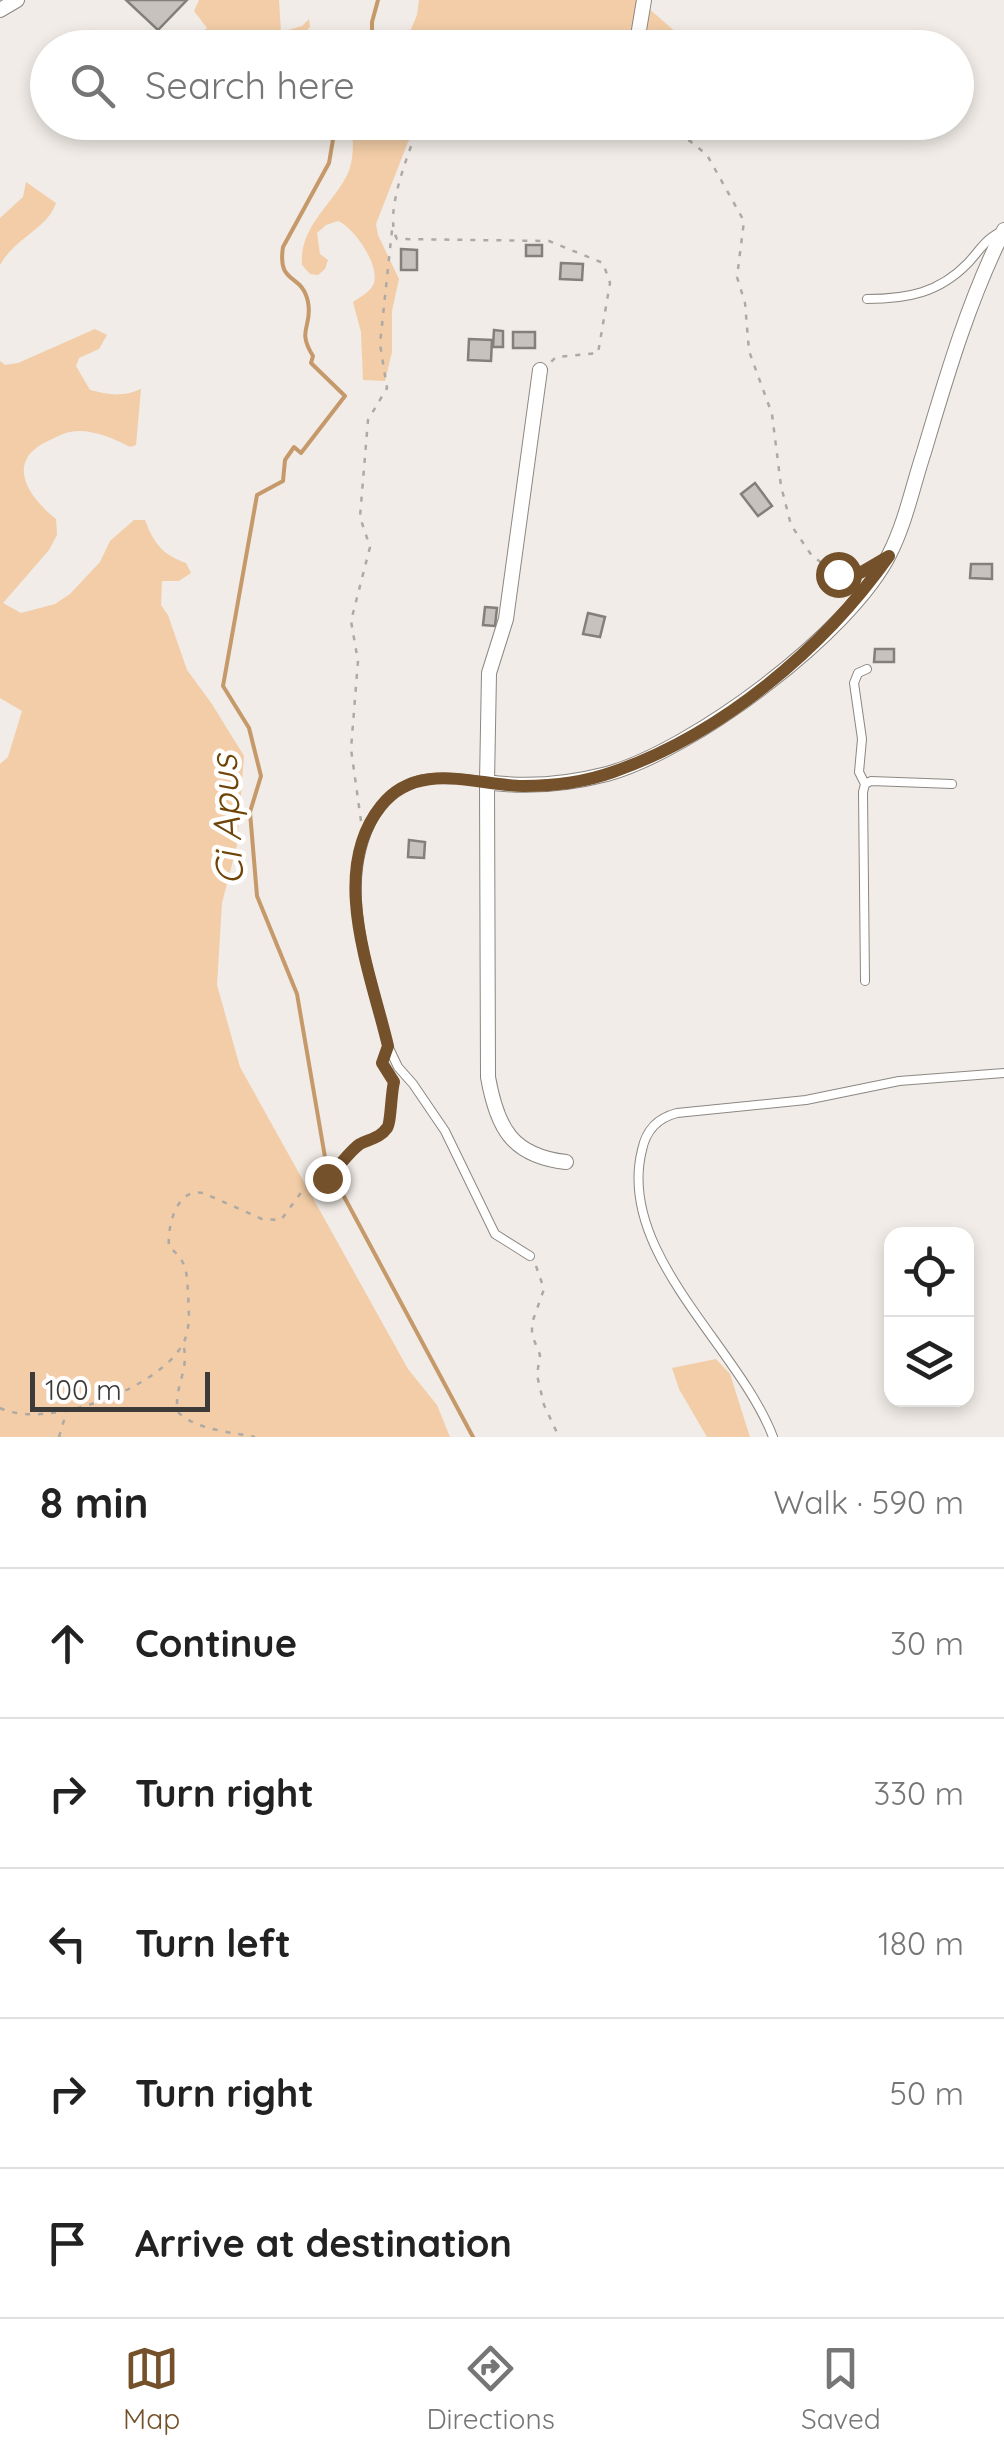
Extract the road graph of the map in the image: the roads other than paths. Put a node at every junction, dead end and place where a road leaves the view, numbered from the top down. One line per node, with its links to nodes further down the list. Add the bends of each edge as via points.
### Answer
1 (17, 0): 3 (street)
2 (644, 0): 4 (street)
3 (0, 10)
4 (639, 30)
5 (1004, 230): 6 (lane, via 926,293); 9 (street, via 889,556 827,632 737,704 678,742 610,773 526,786)
6 (867, 299)
7 (540, 370): 9 (street, via 506,619 489,673)
8 (867, 668): 10 (lane, via 854,683)
9 (487, 782): 14 (street, via 488,1077 494,1106 524,1151); 15 (lane, via 422,779 382,804 363,835 356,902 398,1067 444,1132 495,1234)
10 (865, 784): 11 (lane); 12 (lane)
11 (952, 784)
12 (865, 981)
13 (1004, 1073): 16 (lane, via 676,1114 649,1131 638,1189 647,1226)
14 (566, 1162)
15 (530, 1256)
16 (773, 1437)

